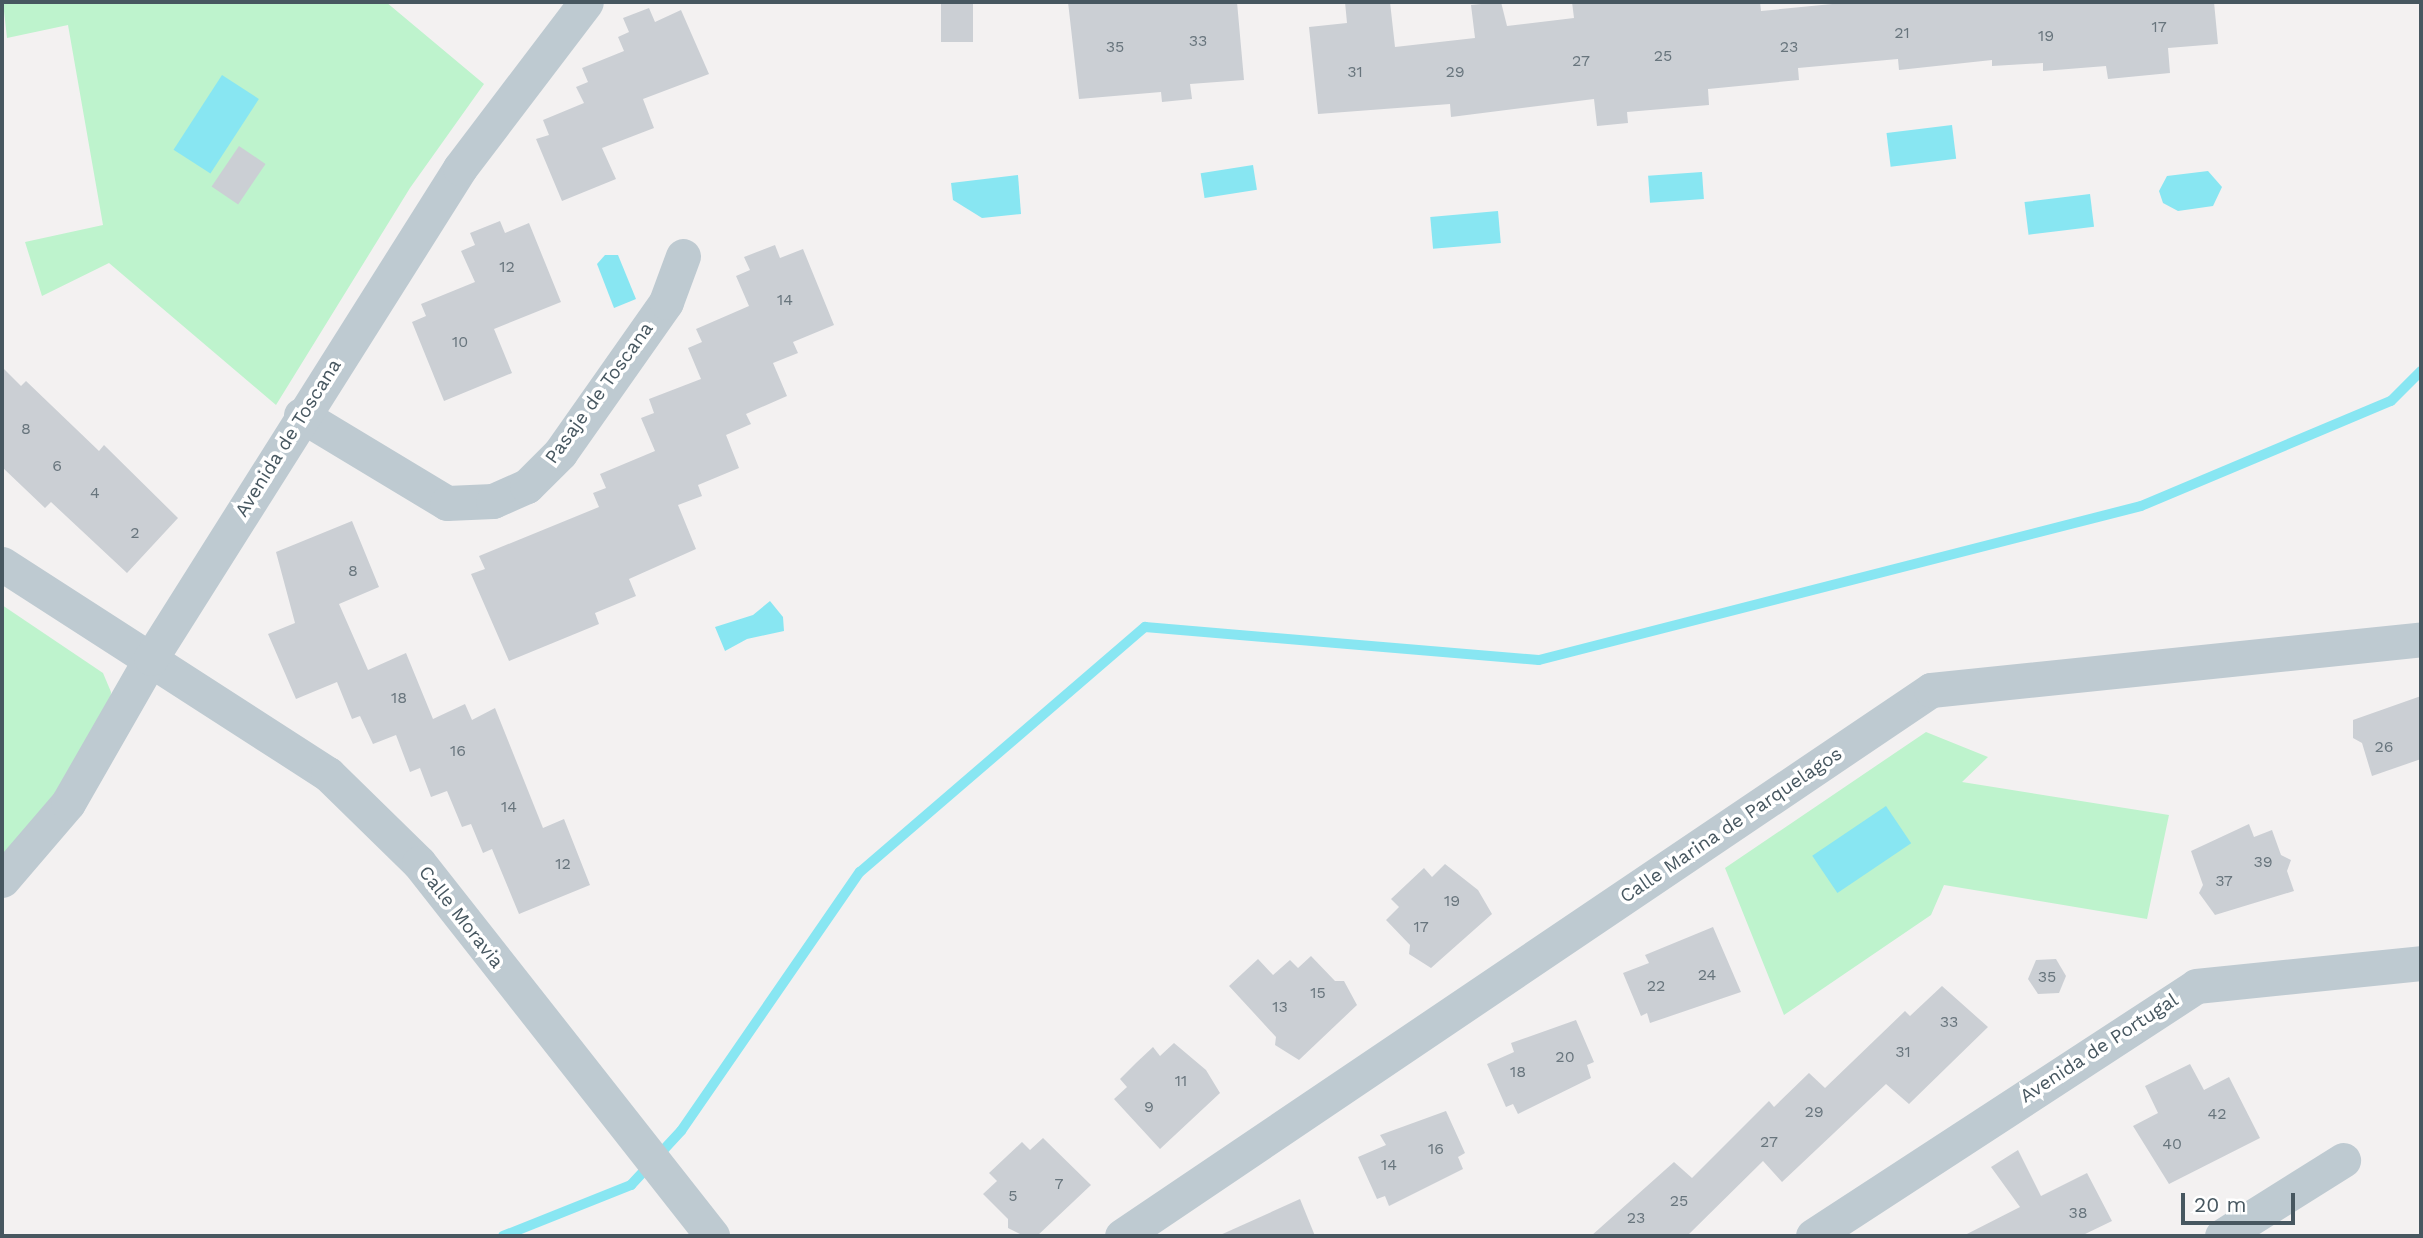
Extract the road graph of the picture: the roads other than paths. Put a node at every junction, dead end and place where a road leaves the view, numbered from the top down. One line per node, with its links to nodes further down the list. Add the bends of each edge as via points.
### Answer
1 (586, 2): 3 (street, Avenida de Toscana, via 460,168)
2 (683, 256): 3 (street, Pasaje de Toscana, via 666,302 561,453 527,486 493,501 447,503)
3 (301, 415): 6 (street, Avenida de Toscana)
4 (2, 564): 6 (street, Calle Moravia)
5 (2421, 639): 11 (street, Calle Marina de Parquelagos, via 1931,690)
6 (151, 658): 7 (street, Avenida de Toscana, via 68,803); 10 (street, Calle Moravia, via 328,774 419,863)
7 (2, 880)
8 (2421, 963): 12 (street, Avenida de Portugal, via 2196,986)
9 (2343, 1160): 13 (street)
10 (707, 1229)
11 (1122, 1236)
12 (1813, 1236)
13 (2222, 1236)

